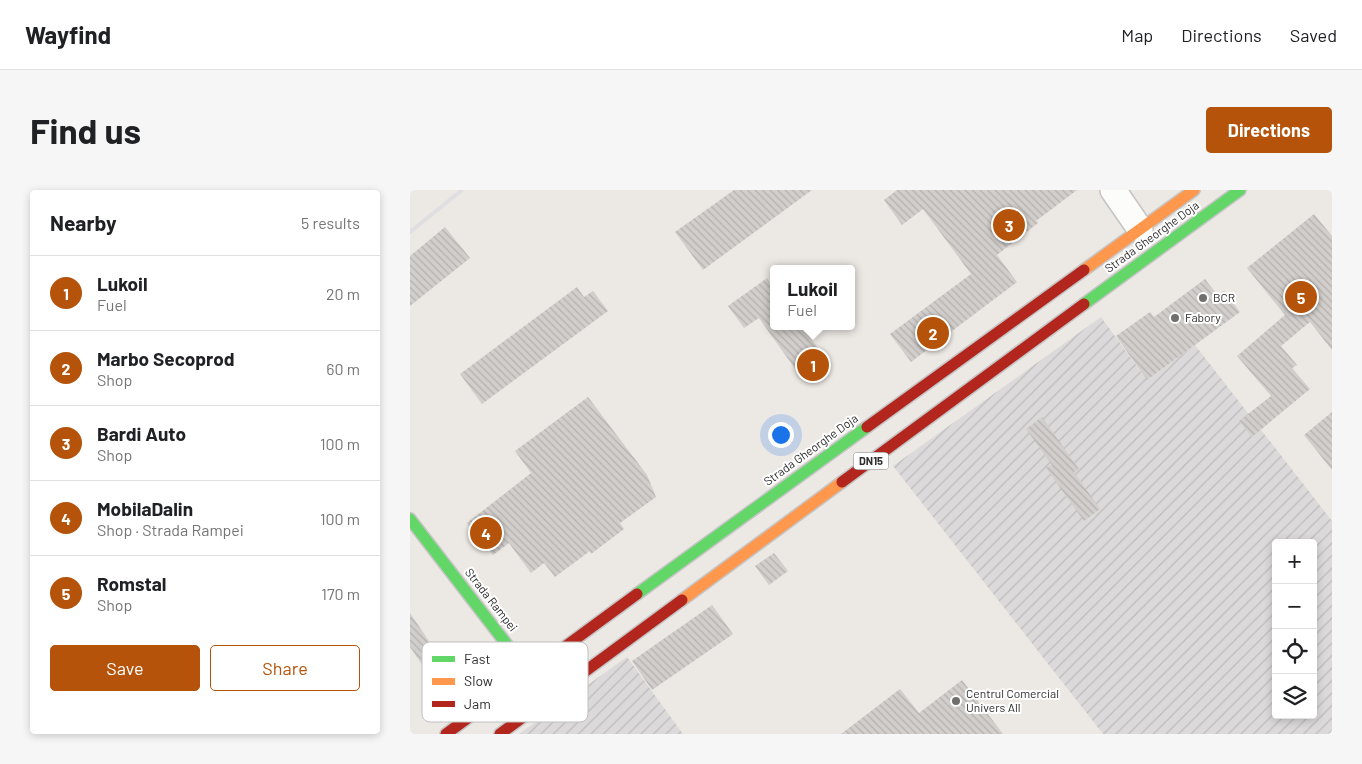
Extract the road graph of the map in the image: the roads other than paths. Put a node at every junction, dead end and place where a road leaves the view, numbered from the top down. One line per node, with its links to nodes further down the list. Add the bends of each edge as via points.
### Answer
1 (1113, 190): 4 (street)
2 (1194, 190): 4 (main road, Strada Gheorghe Doja / DN15)
3 (1240, 190): 8 (main road, Strada Gheorghe Doja / DN15)
4 (1140, 229): 7 (main road, Strada Gheorghe Doja / DN15)
5 (410, 520): 6 (main road, Strada Rampei)
6 (506, 642)
7 (570, 642)
8 (588, 670)
9 (462, 722): 11 (main road, Strada Gheorghe Doja / DN15)
10 (517, 722): 12 (main road, Strada Gheorghe Doja / DN15)
11 (446, 734)
12 (500, 734)

